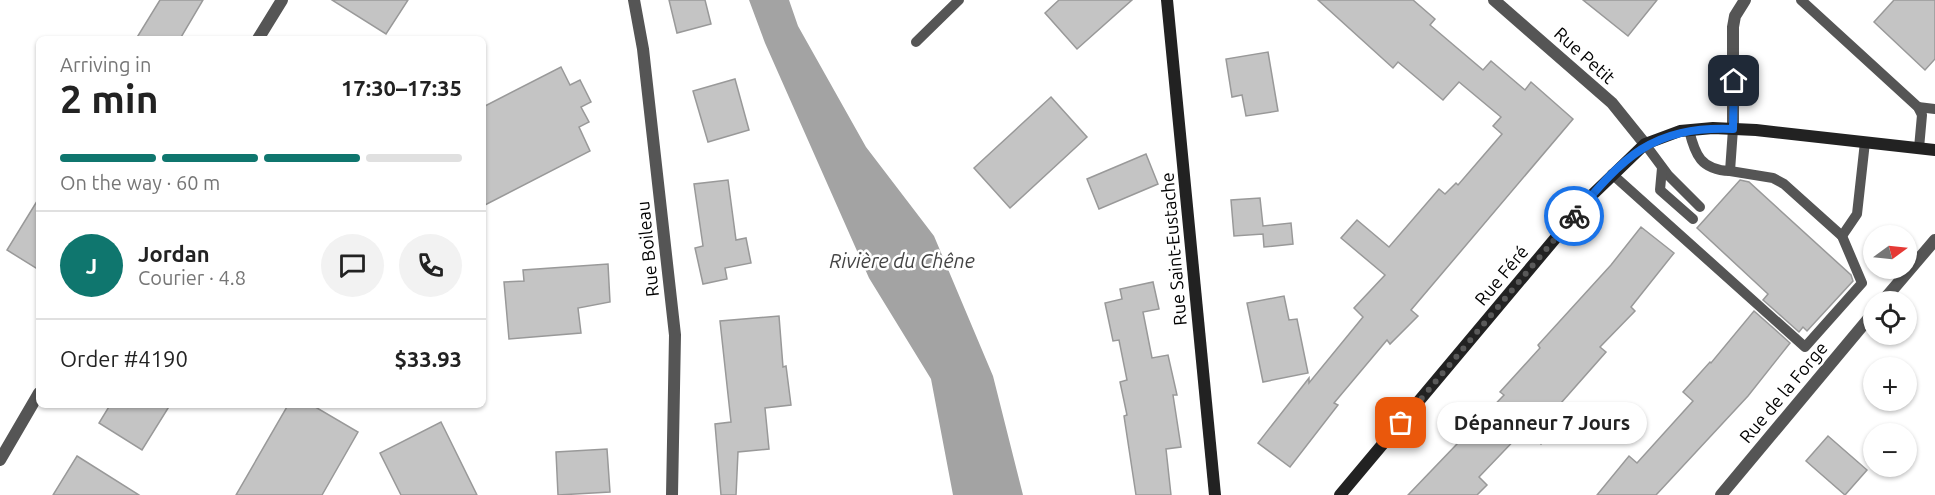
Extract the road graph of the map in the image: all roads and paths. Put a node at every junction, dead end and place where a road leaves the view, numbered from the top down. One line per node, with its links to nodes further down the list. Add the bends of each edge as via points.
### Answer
1 (282, 0): 8 (street)
2 (634, 0): 29 (street, Rue Boileau, via 675,335)
3 (959, 0): 9 (lane)
4 (1167, 0): 30 (street, Rue Saint-Eustache)
5 (1494, 0): 15 (street, Rue Petit, via 1612,103)
6 (1745, 0): 12 (street, via 1733,27)
7 (1801, 0): 10 (lane)
8 (260, 36)
9 (916, 42)
10 (1918, 107): 11 (lane); 16 (lane, via 1922,116)
11 (1935, 109)
12 (1733, 129): 13 (street, Rue Féré); 14 (street, Rue Féré); 19 (lane)
13 (1689, 130): 15 (street, Rue Féré); 19 (lane, via 1702,164)
14 (1865, 142): 16 (street, Rue Féré); 23 (lane, via 1857,214)
15 (1646, 144): 18 (lane); 20 (street, Rue Féré)
16 (1919, 148): 17 (street, Rue Féré)
17 (1935, 150)
18 (1662, 168): 21 (lane); 22 (lane, via 1660,190)
19 (1730, 171): 23 (lane, via 1773,178 1784,184)
20 (1612, 174): 23 (lane, via 1805,346 1862,283); 31 (street, Rue Féré)
21 (1700, 207)
22 (1693, 219)
23 (1842, 236)
24 (1935, 240): 25 (street)
25 (1891, 291)
26 (1863, 325): 32 (street, Rue de la Forge)
27 (36, 398): 28 (street)
28 (0, 460)
29 (672, 495)
30 (1215, 495)
31 (1340, 495)
32 (1721, 495)

